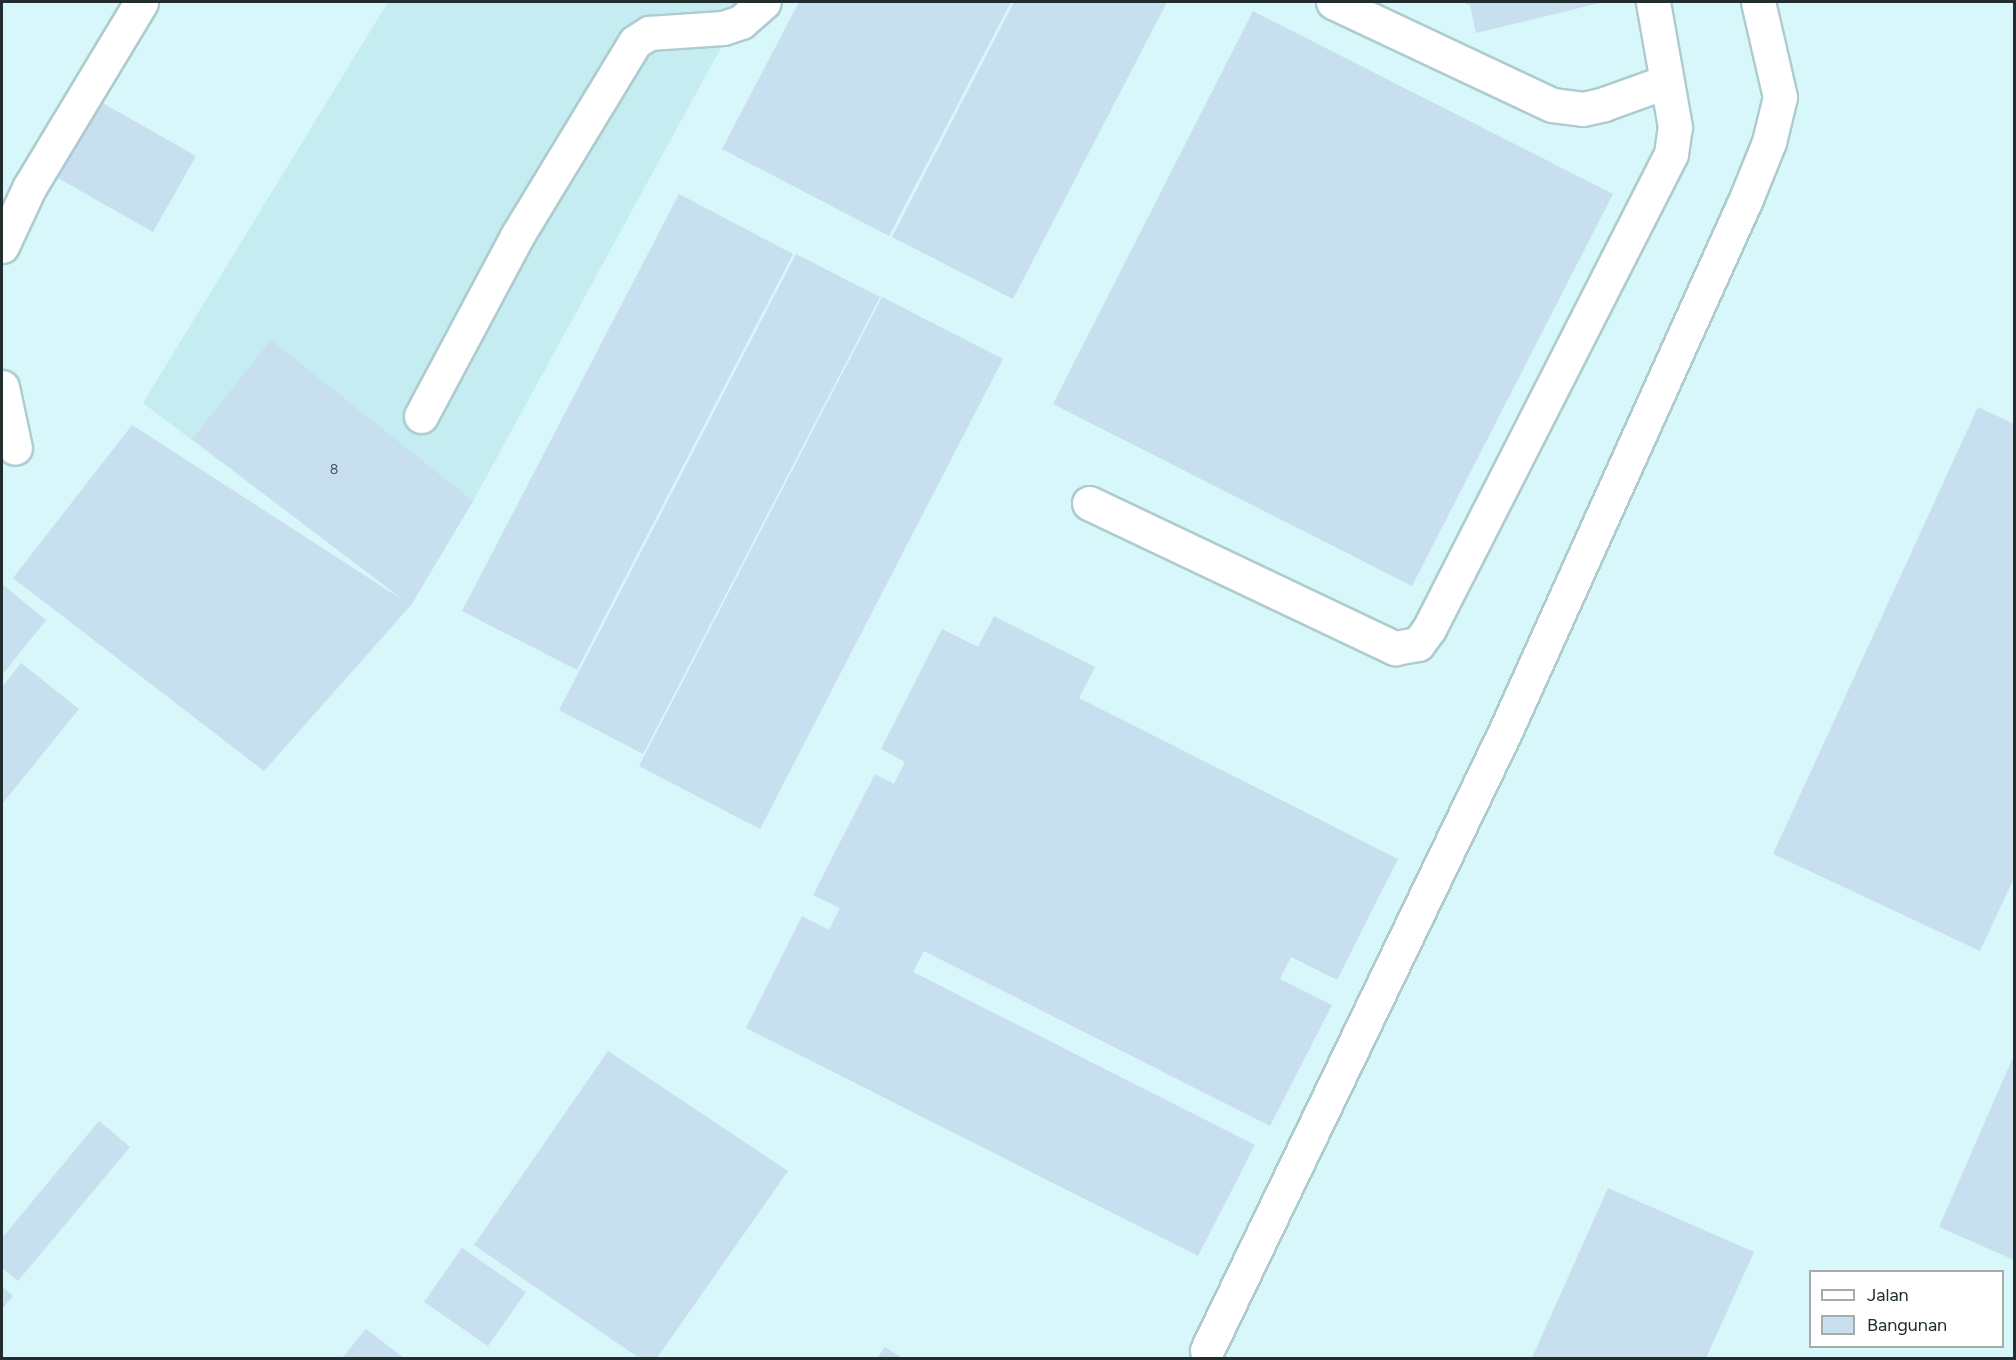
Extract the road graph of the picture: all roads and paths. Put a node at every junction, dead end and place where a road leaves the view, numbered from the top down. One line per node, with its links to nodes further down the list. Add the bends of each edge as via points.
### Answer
1 (141, 2): 7 (lane, via 29,188)
2 (764, 2): 9 (lane, via 741,22 723,28 649,33 635,42 517,236)
3 (1333, 2): 6 (lane, via 1552,105 1583,109)
4 (1653, 2): 6 (lane)
5 (1758, 2): 12 (lane, via 1780,97 1769,142 1746,199 1505,732)
6 (1665, 82): 11 (lane, via 1675,127 1671,154 1418,644 1395,648)
7 (2, 246)
8 (2, 387): 10 (lane)
9 (421, 416)
10 (15, 448)
11 (1089, 503)
12 (1207, 1350)

